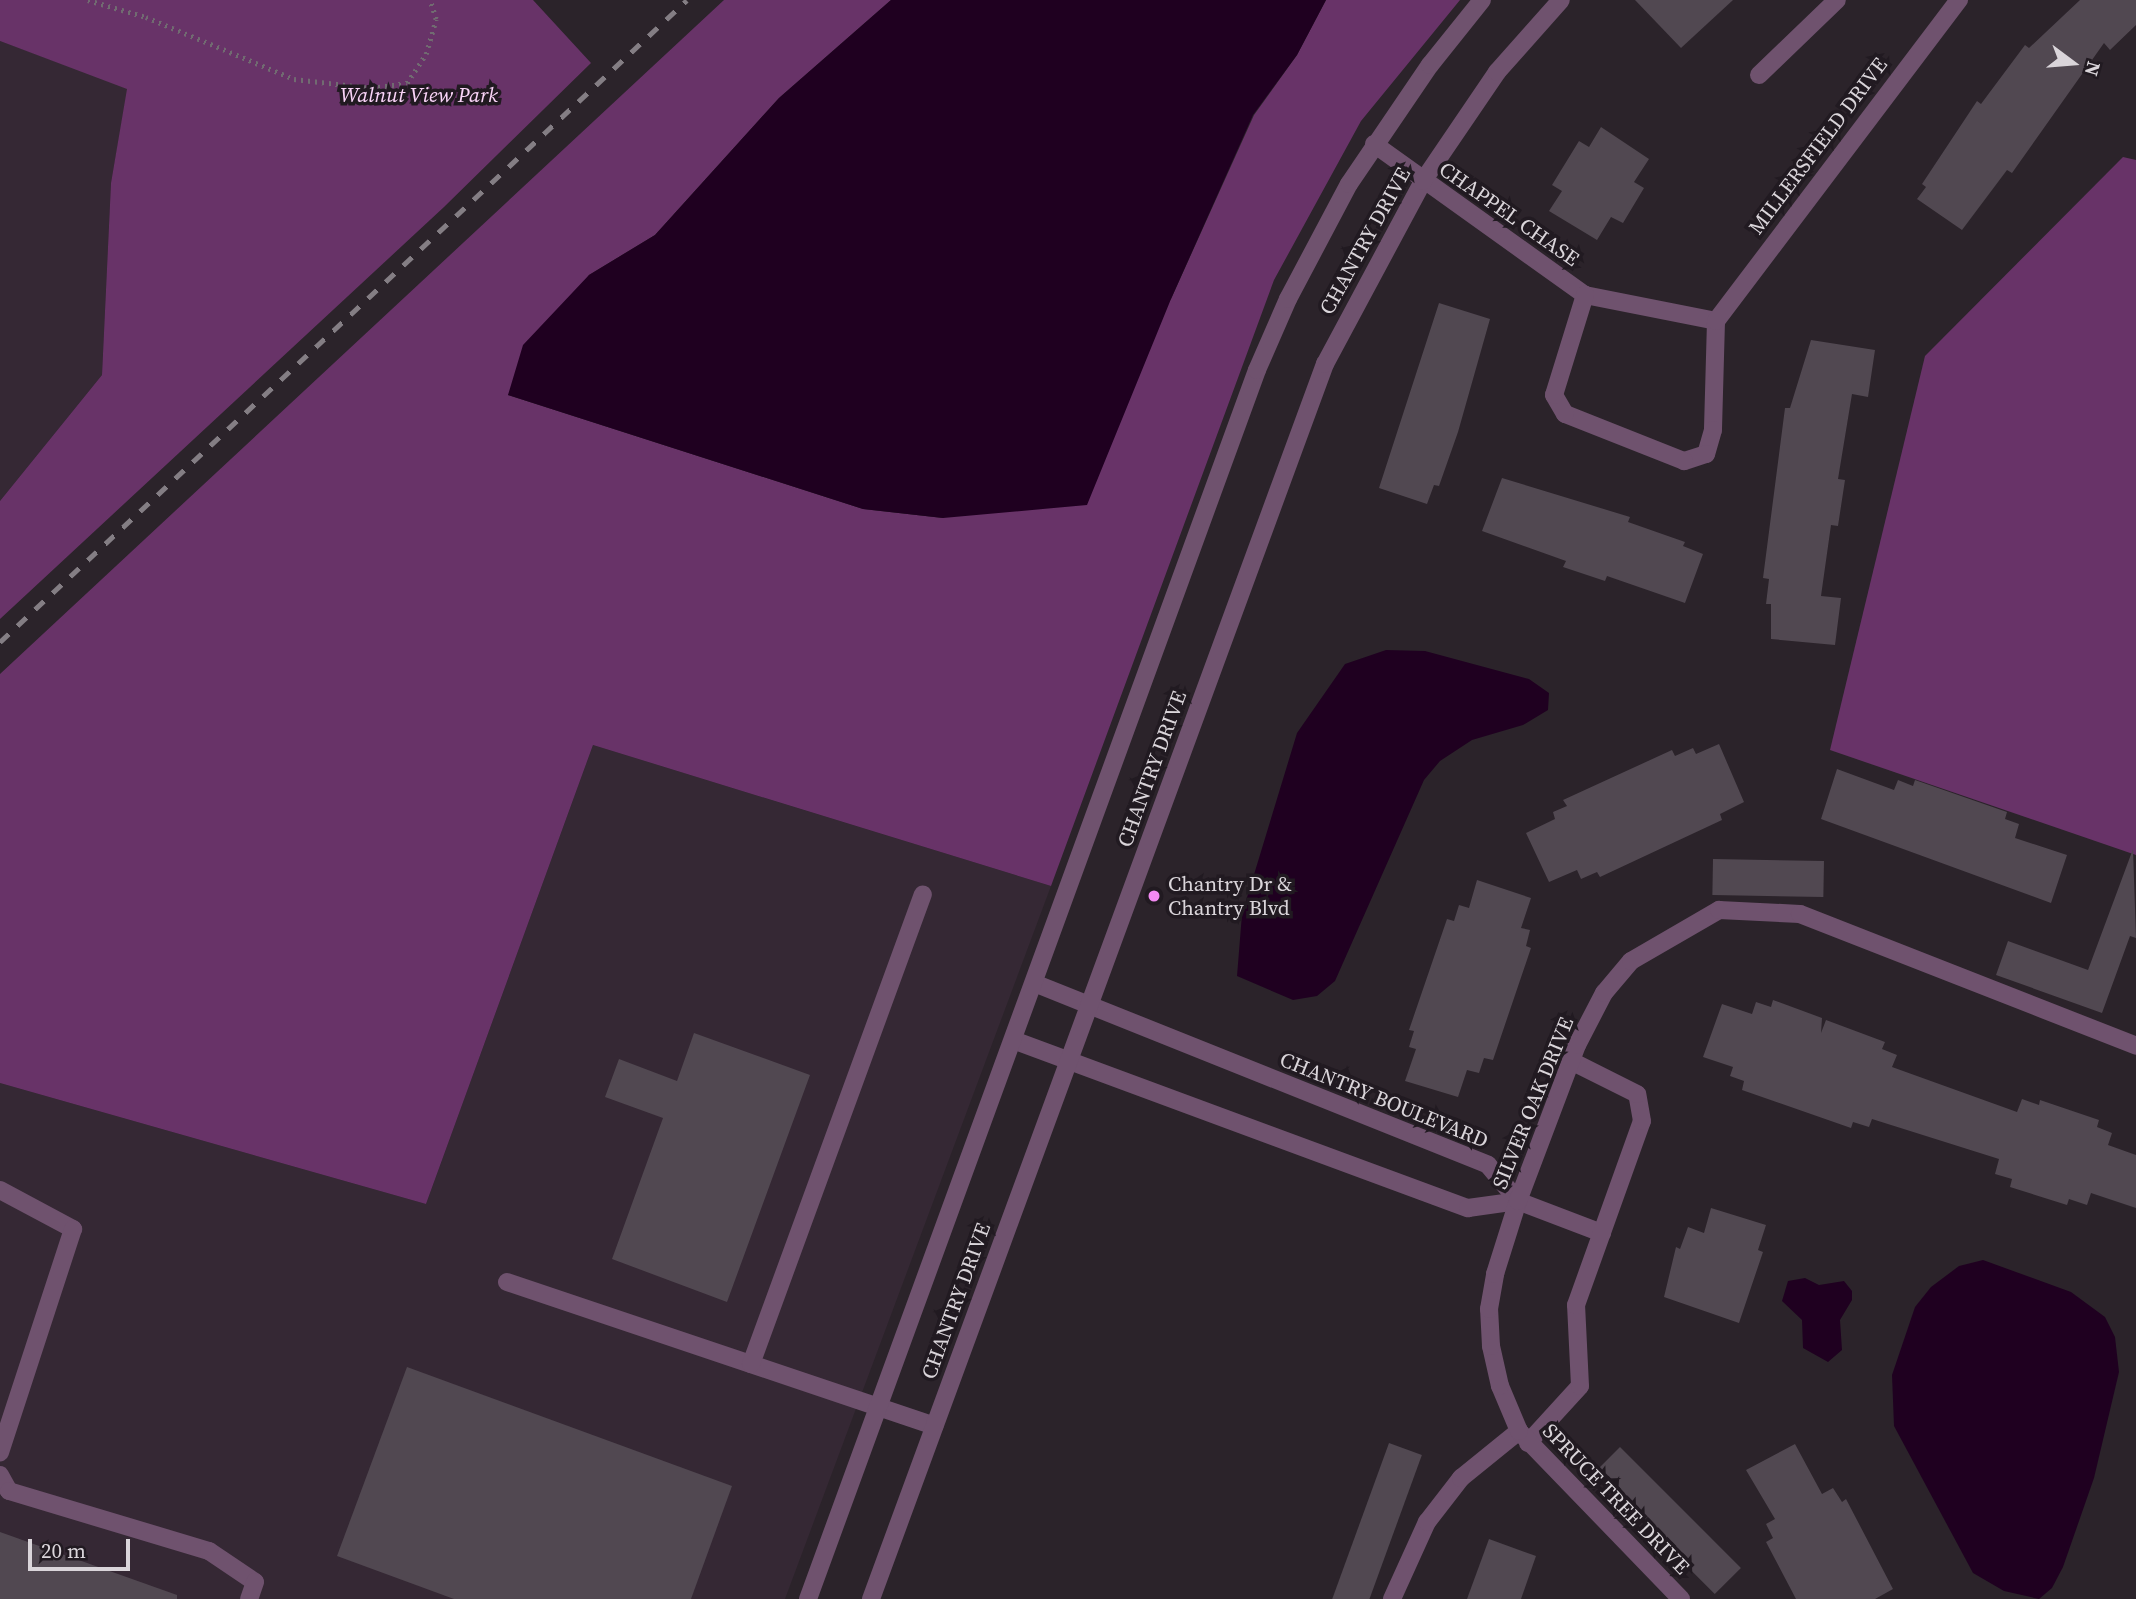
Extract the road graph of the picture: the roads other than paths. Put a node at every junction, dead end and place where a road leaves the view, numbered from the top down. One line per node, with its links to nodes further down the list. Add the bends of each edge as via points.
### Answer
1 (1482, 0): 6 (street, CHANTRY DRIVE)
2 (1561, 0): 7 (street, CHANTRY DRIVE, via 1497,72)
3 (1838, 0): 5 (street)
4 (1950, 3): 9 (street, MILLERSFIELD DRIVE)
5 (1759, 75)
6 (1374, 144): 7 (street, CHAPPEL CHASE); 11 (street, CHANTRY DRIVE, via 1289,299 1257,370)
7 (1423, 181): 8 (street, CHAPPEL CHASE); 12 (street, CHANTRY DRIVE, via 1372,268 1325,364)
8 (1585, 295): 9 (street, CHAPPEL CHASE); 9 (street, CHAPPEL CHASE, via 1554,395 1565,414 1684,461 1706,454 1713,430)
9 (1716, 321)
10 (923, 895): 21 (street)
11 (1034, 983): 12 (street, CHANTRY BOULEVARD); 13 (street, CHANTRY DRIVE)
12 (1090, 1007): 16 (street, CHANTRY DRIVE); 18 (street, CHANTRY BOULEVARD, via 1488,1165)
13 (1013, 1040): 16 (street); 22 (street, CHANTRY DRIVE)
14 (2136, 1046): 15 (street, SILVER OAK DRIVE, via 1800,914 1719,909 1631,961 1604,993)
15 (1571, 1061): 18 (street, SILVER OAK DRIVE); 19 (street, via 1637,1094 1642,1121)
16 (1069, 1062): 18 (street, via 1468,1208); 23 (street, CHANTRY DRIVE)
17 (0, 1190): 25 (street, via 73,1229)
18 (1518, 1201): 19 (street); 24 (street, SILVER OAK DRIVE, via 1489,1309 1500,1386)
19 (1602, 1233): 24 (street, via 1576,1305 1580,1386)
20 (508, 1282): 21 (street)
21 (751, 1364): 22 (street)
22 (878, 1407): 23 (street); 28 (street, CHANTRY DRIVE)
23 (934, 1426): 29 (street, CHANTRY DRIVE)
24 (1524, 1437): 30 (street, via 1461,1479 1427,1522); 31 (street, SPRUCE TREE DRIVE)
25 (0, 1452)
26 (0, 1475): 27 (street, via 9,1491 209,1550 255,1582)
27 (249, 1599)
28 (808, 1599)
29 (871, 1599)
30 (1392, 1599)
31 (1681, 1599)

